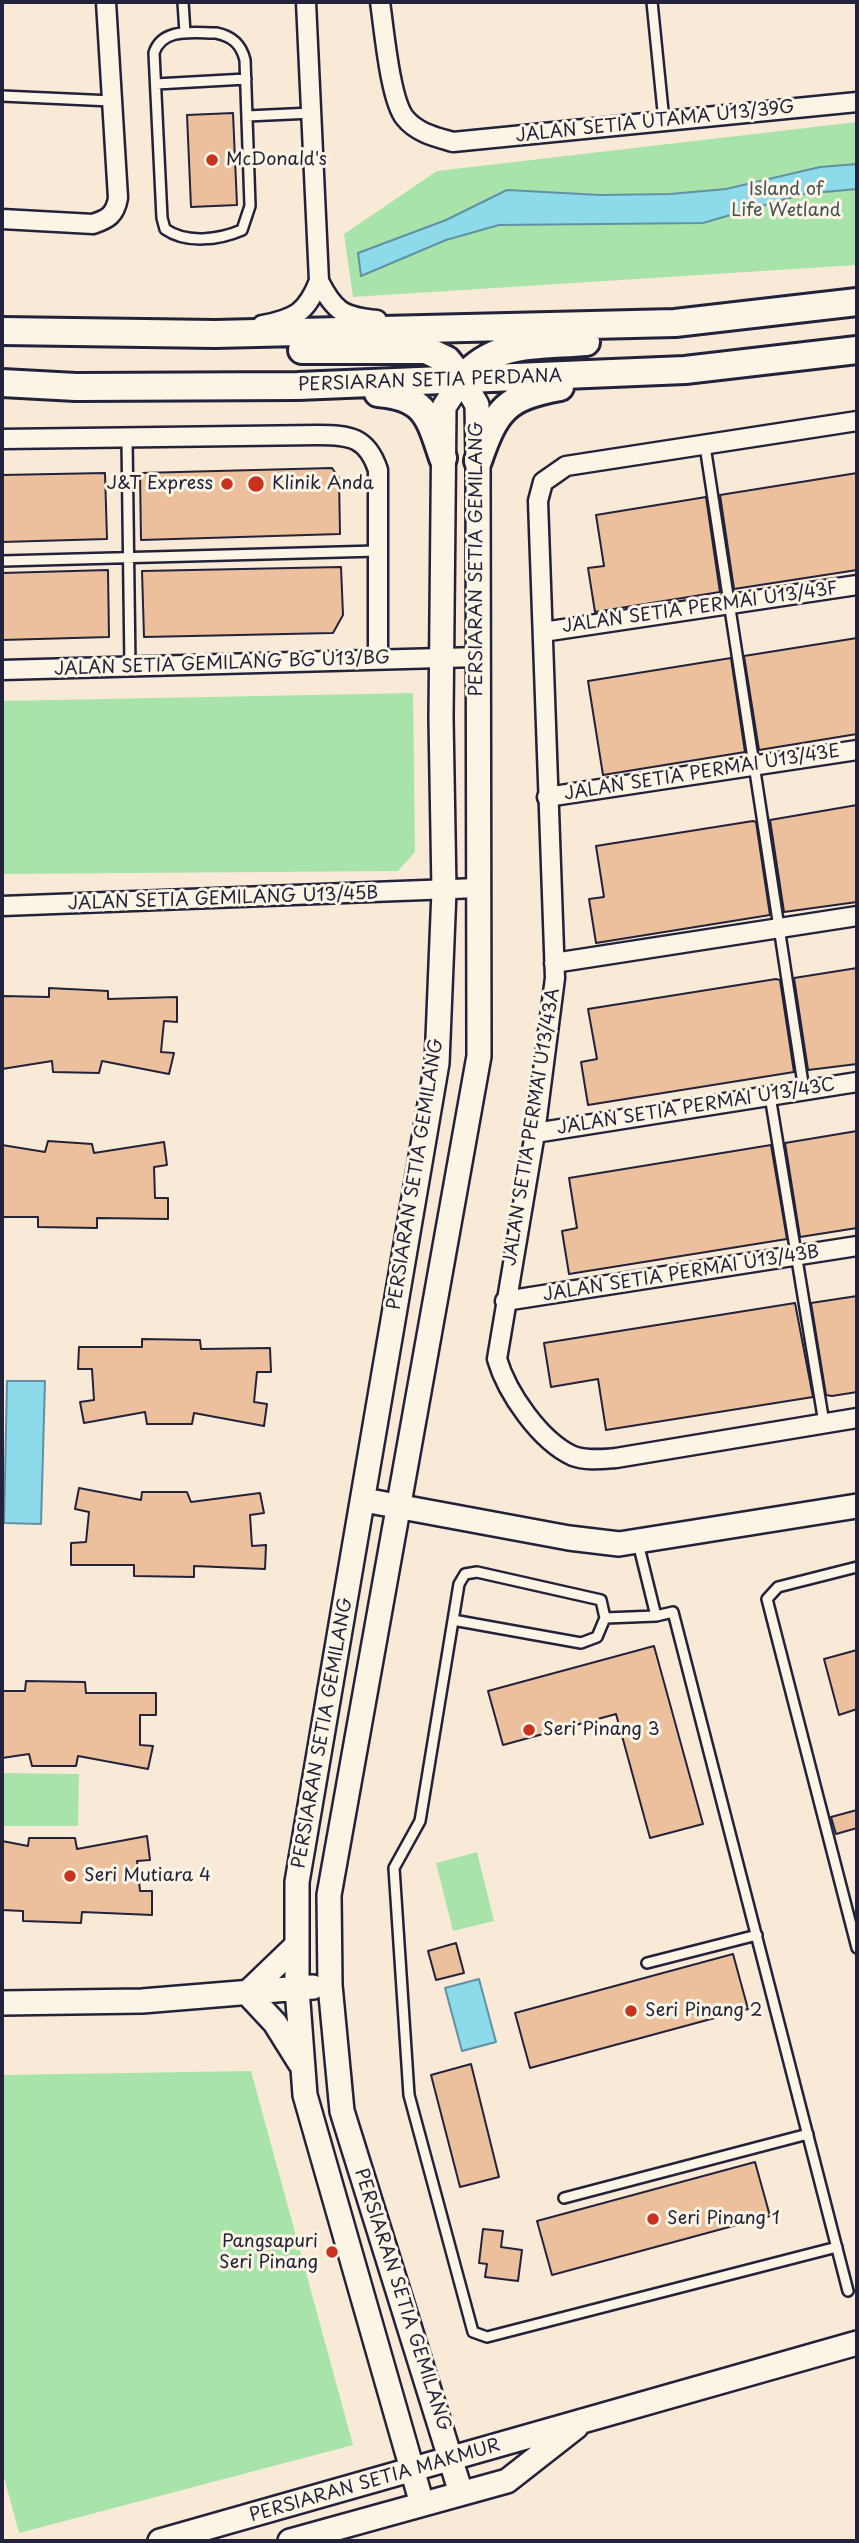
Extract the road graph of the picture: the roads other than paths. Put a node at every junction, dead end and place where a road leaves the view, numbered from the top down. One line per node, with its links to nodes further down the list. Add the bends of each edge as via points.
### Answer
1 (106, 2): 10 (street)
2 (183, 2): 6 (lane)
3 (306, 2): 12 (street)
4 (380, 2): 14 (street, JALAN SETIA UTAMA U13/39G, via 396,99 404,118 421,132 453,142)
5 (652, 2): 14 (lane)
6 (185, 33): 7 (lane, via 229,35 243,49); 8 (lane, via 165,37 156,46)
7 (246, 79): 8 (lane); 13 (lane)
8 (156, 84): 13 (lane, via 162,218 164,229 173,235 213,238 243,230 250,206)
9 (2, 96): 10 (lane)
10 (112, 100): 15 (street, via 116,211 93,224)
11 (857, 102): 14 (street, JALAN SETIA UTAMA U13/39G)
12 (312, 113): 13 (lane); 16 (street)
13 (247, 116)
14 (664, 121)
15 (2, 219)
16 (318, 281): 19 (street, via 341,313 358,319); 22 (street, via 310,303 294,315)
17 (857, 303): 18 (main road)
18 (675, 323): 19 (main road); 25 (main road, via 607,340 489,354)
19 (472, 328): 22 (main road)
20 (2, 331): 21 (main road)
21 (186, 334): 22 (main road); 25 (main road, via 287,350 426,350 447,360)
22 (215, 334)
23 (857, 350): 24 (main road, PERSIARAN SETIA PERDANA)
24 (641, 373): 25 (main road, PERSIARAN SETIA PERDANA); 33 (main road, via 519,397 500,411)
25 (462, 379): 27 (main road, PERSIARAN SETIA PERDANA); 32 (street, PERSIARAN SETIA GEMILANG, via 444,407); 33 (street, PERSIARAN SETIA GEMILANG, via 477,405)
26 (2, 383): 27 (main road, PERSIARAN SETIA PERDANA)
27 (298, 386): 32 (main road, via 396,394 415,401 433,429)
28 (857, 421): 31 (street)
29 (2, 439): 30 (street)
30 (127, 439): 34 (street, via 343,435 359,441 372,453 378,470); 35 (lane)
31 (705, 446): 38 (lane); 39 (street, JALAN SETIA PERMAI U13/43A, via 566,466 543,482 538,501)
32 (443, 458): 40 (street, PERSIARAN SETIA GEMILANG)
33 (478, 461): 41 (street, PERSIARAN SETIA GEMILANG)
34 (377, 551): 35 (lane); 42 (street)
35 (128, 558): 36 (lane); 43 (lane)
36 (2, 561)
37 (857, 585): 38 (street, JALAN SETIA PERMAI U13/43F)
38 (730, 604): 39 (street, JALAN SETIA PERMAI U13/43F); 46 (lane)
39 (543, 632): 47 (street, JALAN SETIA PERMAI U13/43A)
40 (442, 657): 41 (street, JALAN SETIA GEMILANG BG U13/BG); 42 (street, JALAN SETIA GEMILANG BG U13/BG); 49 (street, PERSIARAN SETIA GEMILANG)
41 (478, 657): 48 (street, PERSIARAN SETIA GEMILANG)
42 (378, 659): 43 (street, JALAN SETIA GEMILANG BG U13/BG)
43 (130, 667): 44 (street, JALAN SETIA GEMILANG BG U13/BG)
44 (2, 670)
45 (857, 750): 46 (street, JALAN SETIA PERMAI U13/43E)
46 (754, 765): 47 (street, JALAN SETIA PERMAI U13/43E); 52 (lane)
47 (547, 797): 53 (street, JALAN SETIA PERMAI U13/43A)
48 (478, 888): 49 (street, JALAN SETIA GEMILANG U13/45B); 64 (street, PERSIARAN SETIA GEMILANG, via 479,1056)
49 (444, 891): 50 (street, JALAN SETIA GEMILANG U13/45B); 63 (street, PERSIARAN SETIA GEMILANG, via 437,1063)
50 (2, 906)
51 (857, 916): 52 (street)
52 (779, 928): 53 (street); 55 (lane)
53 (554, 963): 57 (street, JALAN SETIA PERMAI U13/43A)
54 (857, 1082): 55 (street, JALAN SETIA PERMAI U13/43C)
55 (804, 1090): 56 (street, JALAN SETIA PERMAI U13/43C)
56 (770, 1096): 57 (street, JALAN SETIA PERMAI U13/43C); 59 (lane)
57 (535, 1133): 60 (street, JALAN SETIA PERMAI U13/43A)
58 (857, 1246): 59 (street, JALAN SETIA PERMAI U13/43B)
59 (796, 1256): 60 (street, JALAN SETIA PERMAI U13/43B); 62 (lane)
60 (505, 1301): 62 (street, JALAN SETIA PERMAI U13/43A, via 498,1349 501,1373 551,1441 573,1456 616,1458)
61 (857, 1418): 62 (street, JALAN SETIA PERMAI U13/43A)
62 (824, 1423)
63 (364, 1500): 64 (street); 72 (street, PERSIARAN SETIA GEMILANG, via 309,1796 297,1882)
64 (398, 1505): 66 (street, via 569,1538); 75 (street, PERSIARAN SETIA GEMILANG, via 328,1895)
65 (857, 1506): 66 (street)
66 (637, 1542): 68 (lane)
67 (857, 1567): 73 (lane, via 778,1587 767,1599)
68 (656, 1616): 69 (lane); 71 (lane, via 673,1612)
69 (605, 1618): 70 (lane, via 597,1637 581,1643); 70 (lane, via 601,1600 477,1572 465,1574 459,1584)
70 (453, 1620): 82 (lane, via 420,1821 394,1868 409,2095 473,2332 487,2337)
71 (757, 1935): 74 (lane); 80 (lane)
72 (297, 1945): 76 (street, PERSIARAN SETIA GEMILANG); 77 (street)
73 (857, 1948)
74 (647, 1964)
75 (330, 1985): 76 (street); 86 (street, PERSIARAN SETIA GEMILANG, via 342,2111)
76 (297, 1989): 77 (street); 79 (street, PERSIARAN SETIA GEMILANG)
77 (247, 1993): 78 (street, via 142,2001); 79 (street, via 275,2023)
78 (2, 2003)
79 (303, 2068): 87 (street, PERSIARAN SETIA GEMILANG, via 316,2142)
80 (807, 2134): 81 (lane); 82 (lane)
81 (564, 2198)
82 (837, 2247): 83 (lane)
83 (848, 2291)
84 (857, 2343): 85 (street, PERSIARAN SETIA MAKMUR)
85 (589, 2417): 86 (street, PERSIARAN SETIA MAKMUR); 88 (street, PERSIARAN SETIA MAKMUR, via 507,2481)
86 (453, 2461): 87 (street, PERSIARAN SETIA MAKMUR); 88 (street, PERSIARAN SETIA GEMILANG)
87 (412, 2471): 89 (street, PERSIARAN SETIA GEMILANG); 90 (street, PERSIARAN SETIA MAKMUR)
88 (461, 2493): 89 (street, PERSIARAN SETIA MAKMUR)
89 (422, 2504): 91 (street, PERSIARAN SETIA MAKMUR)
90 (160, 2541)
91 (290, 2541)

